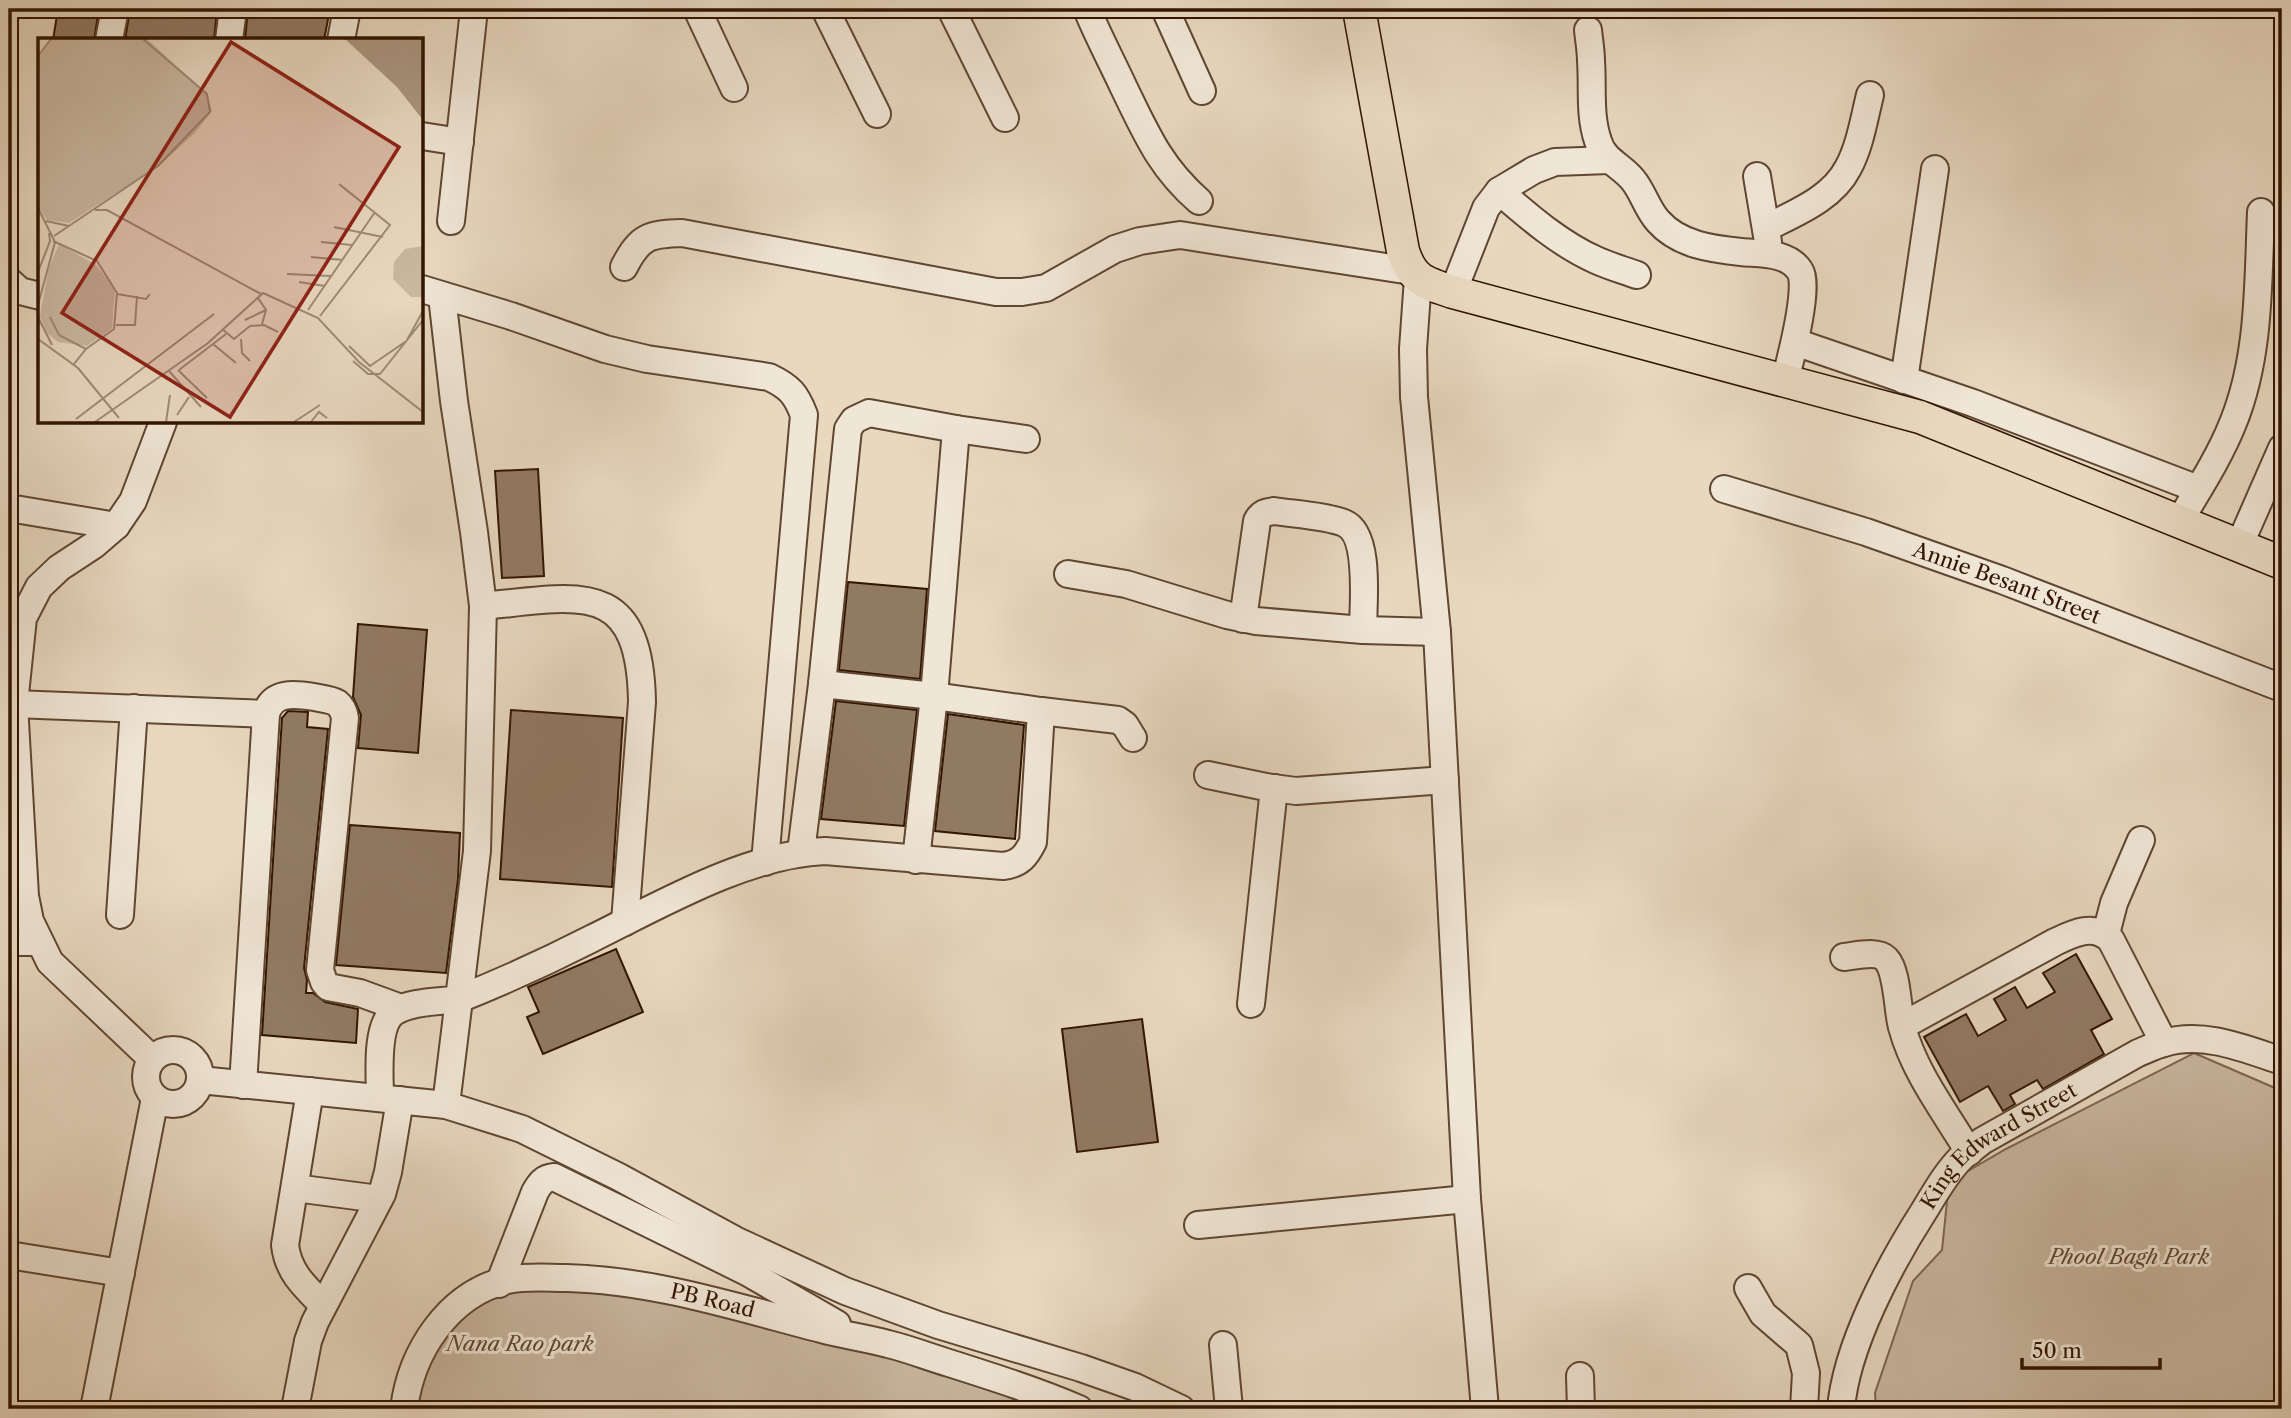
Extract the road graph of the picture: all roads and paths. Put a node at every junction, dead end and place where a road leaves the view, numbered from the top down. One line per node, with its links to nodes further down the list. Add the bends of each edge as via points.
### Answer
1 (115, 9): 12 (street)
2 (233, 9): 13 (street)
3 (347, 9): 14 (street)
4 (474, 9): 21 (street)
5 (697, 9): 15 (street)
6 (825, 9): 18 (street)
7 (951, 9): 19 (street)
8 (1087, 9): 26 (street, via 1151,142 1180,184)
9 (1165, 9): 16 (street)
10 (1359, 9): 32 (main road, via 1403,251)
11 (1588, 30): 22 (street, via 1594,124 1598,144)
12 (109, 38)
13 (229, 38)
14 (341, 38)
15 (734, 88)
16 (1202, 91)
17 (1870, 95): 29 (street, via 1848,169 1821,198)
18 (877, 114)
19 (1005, 118)
20 (424, 136): 21 (street)
21 (460, 142): 28 (street)
22 (1609, 160): 25 (street, via 1555,162); 30 (street, via 1631,177 1667,230 1704,246)
23 (1935, 169): 39 (street)
24 (1757, 176): 29 (street)
25 (1499, 191): 33 (street, via 1572,247); 35 (street, via 1486,208)
26 (1199, 201)
27 (2261, 212): 46 (street, via 2252,354 2233,423)
28 (451, 221)
29 (1766, 228): 30 (street)
30 (1770, 254): 38 (street, via 1787,259 1801,271 1804,283)
31 (624, 267): 32 (street, via 644,239 682,233 996,292 1023,292 1045,288 1115,249 1180,235)
32 (1415, 275): 35 (main road); 56 (street, via 1414,397)
33 (1637, 275)
34 (9, 281): 37 (street, via 20,291)
35 (1453, 292): 40 (main road)
36 (432, 293): 53 (street, via 454,401); 72 (street, via 606,349 769,377 785,384 798,398 804,415)
37 (38, 296)
38 (1795, 342): 39 (street); 40 (street)
39 (1904, 380): 46 (street)
40 (1785, 381): 48 (main road, via 1920,417)
41 (162, 424): 49 (street, via 133,501)
42 (956, 429): 43 (street); 58 (street, via 869,413 854,420 849,429); 60 (street)
43 (1026, 439)
44 (2282, 447): 50 (street)
45 (1724, 489): 59 (street, Annie Besant Street, via 2002,580)
46 (2198, 489): 48 (street)
47 (9, 508): 49 (street)
48 (2179, 522): 50 (main road)
49 (116, 526): 57 (street, via 39,587 23,618)
50 (2239, 546): 51 (main road)
51 (2282, 563)
52 (1068, 573): 54 (street, via 1126,583)
53 (483, 606): 74 (street, via 589,600 611,610 631,635 642,673 642,702); 79 (street, via 477,851)
54 (1243, 618): 55 (street); 55 (street, via 1257,521 1265,512 1274,511 1343,522 1356,533 1362,546)
55 (1363, 630): 56 (street)
56 (1437, 632): 67 (street)
57 (13, 671): 61 (street)
58 (822, 684): 60 (street); 70 (street)
59 (2282, 688)
60 (934, 696): 63 (street); 71 (street)
61 (14, 704): 62 (street); 77 (street, via 25,896)
62 (134, 708): 64 (street); 73 (street)
63 (1041, 711): 65 (street, via 1118,720); 71 (street, via 1033,842 1027,856 1003,866)
64 (266, 714): 81 (street, via 276,699 294,694 334,701 343,712 320,970 328,987); 87 (street)
65 (1133, 738)
66 (1208, 775): 68 (street)
67 (1445, 780): 68 (street, via 1296,791); 95 (street)
68 (1274, 788): 80 (street)
69 (2141, 840): 75 (street)
70 (801, 852): 71 (street); 72 (street)
71 (916, 860)
72 (765, 862): 74 (street)
73 (120, 915)
74 (625, 922): 79 (street, via 526,972)
75 (2106, 934): 82 (street, via 2078,931); 83 (street)
76 (9, 942): 77 (street)
77 (39, 942): 84 (street, via 50,962)
78 (1844, 957): 82 (street, via 1878,954 1888,961)
79 (459, 999): 81 (street); 91 (street)
80 (1251, 1004)
81 (401, 1008): 90 (street, via 384,1024)
82 (1902, 1026): 92 (street, via 1915,1062)
83 (2164, 1042): 85 (street, King Edward Street, via 2223,1042); 92 (street, King Edward Street)
84 (152, 1059): 86 (street, via 167,1051 184,1052 197,1063); 89 (street, via 147,1083)
85 (2282, 1062)
86 (200, 1080): 87 (street); 89 (street, via 194,1095 179,1104)
87 (243, 1085): 88 (street)
88 (310, 1091): 90 (street); 93 (street)
89 (155, 1098): 98 (street)
90 (390, 1099): 91 (street); 94 (street, via 388,1172)
91 (446, 1105): 109 (street, via 522,1129 735,1240 845,1291 1124,1383)
92 (1969, 1152): 114 (street, King Edward Street, via 1935,1193 1888,1273 1861,1330)
93 (295, 1188): 94 (street); 101 (street, via 285,1245 287,1259)
94 (379, 1199): 101 (street)
95 (1467, 1199): 96 (street); 111 (street)
96 (1198, 1225)
97 (9, 1255): 98 (street)
98 (121, 1273): 105 (street)
99 (499, 1284): 102 (street, PB Road, via 537,1277 650,1286); 102 (street, via 535,1192 541,1182 554,1177 747,1272); 107 (street, PB Road, via 465,1300 428,1338 414,1368)
100 (1748, 1288): 113 (street, via 1763,1314 1799,1345 1806,1373)
101 (323, 1306): 106 (street, via 308,1341)
102 (863, 1338): 108 (street, PB Road)
103 (1223, 1345): 110 (street)
104 (1580, 1376): 112 (street)
105 (94, 1409)
106 (295, 1409)
107 (404, 1409)
108 (1079, 1409)
109 (1181, 1409)
110 (1228, 1409)
111 (1485, 1409)
112 (1581, 1409)
113 (1804, 1409)
114 (1841, 1409)

